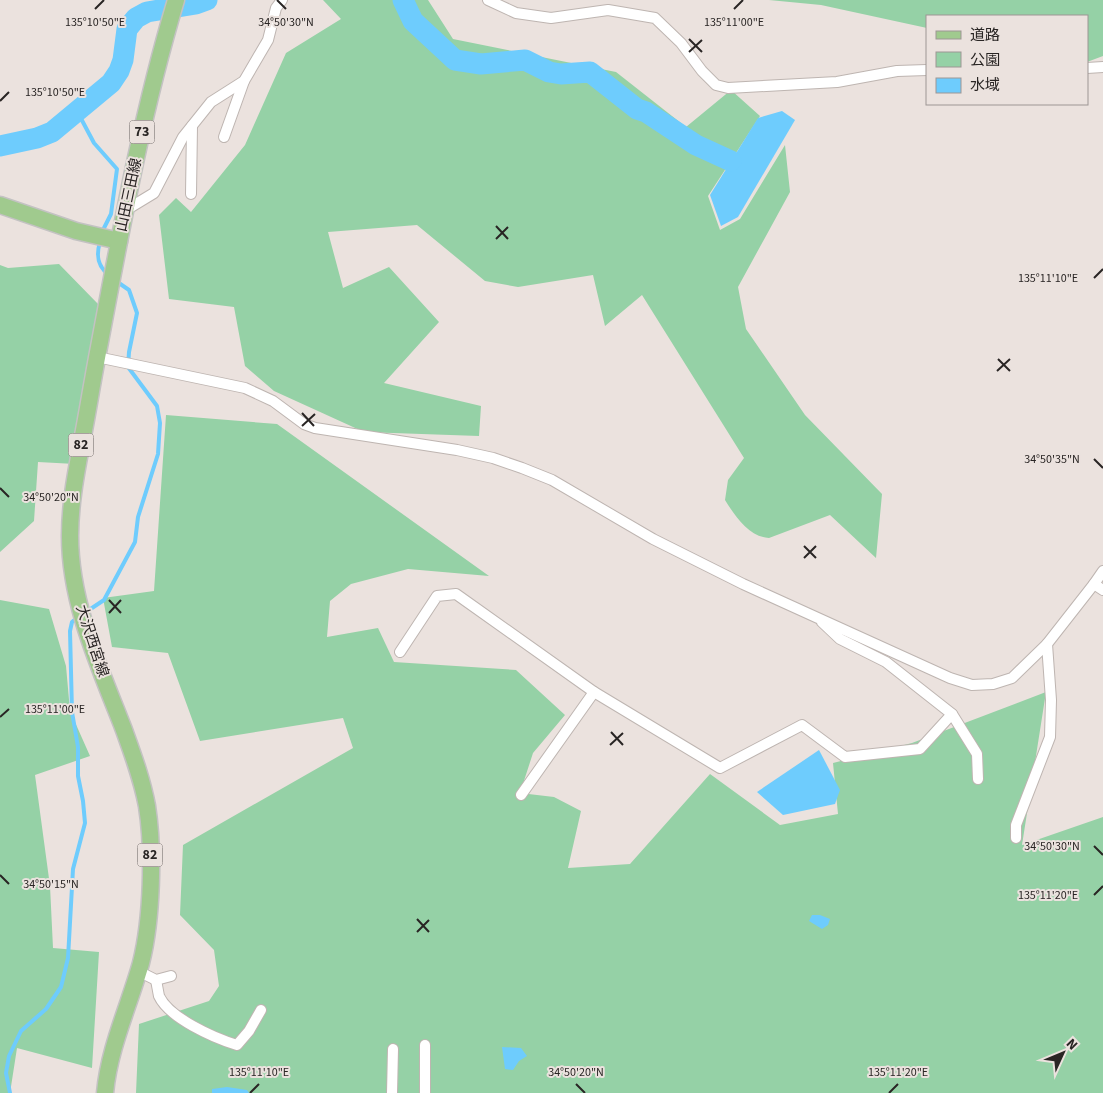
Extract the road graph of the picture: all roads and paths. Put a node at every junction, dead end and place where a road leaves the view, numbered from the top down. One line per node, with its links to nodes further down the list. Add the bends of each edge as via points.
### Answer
1 (176, 0): 12 (main road, 山田三田線 / 73, via 152,86)
2 (282, 0): 7 (street, via 276,8 268,40)
3 (488, 0): 6 (street, via 516,13 551,18 608,10 655,18 716,85 728,88 837,82 897,71)
4 (1103, 67): 5 (street)
5 (1088, 68)
6 (926, 70)
7 (244, 81): 8 (street, via 211,102); 9 (street)
8 (192, 126): 10 (street); 12 (street, via 154,193)
9 (224, 137)
10 (191, 194)
11 (0, 205): 13 (main road, 山田三田線)
12 (126, 210): 13 (main road, 山田三田線 / 73)
13 (107, 238): 14 (main road, 大沢西宮線 / 82, via 114,270)
14 (97, 357): 17 (street, via 245,388 273,401 314,428 457,450 522,468 552,480 661,543); 25 (main road, 大沢西宮線 / 82, via 71,500 70,557 82,613 138,768 147,806 150,898)
15 (1103, 571): 16 (street)
16 (1099, 587): 18 (street)
17 (816, 617): 18 (street, via 972,685 993,684 1012,678); 21 (street, via 840,639 886,662)
18 (1047, 644): 24 (street, via 1050,737 1016,825)
19 (400, 652): 20 (street, via 437,596 456,594)
20 (594, 692): 21 (street, via 720,768 802,725 845,758 920,749); 23 (street)
21 (952, 714): 22 (street, via 977,754)
22 (978, 779)
23 (521, 795)
24 (1016, 838)
25 (138, 972): 27 (street); 31 (main road, 大沢西宮線 / 82, via 121,1021)
26 (171, 976): 27 (street)
27 (156, 980): 28 (street, via 160,996 175,1016 236,1045 249,1032)
28 (261, 1010)
29 (425, 1046): 33 (street)
30 (393, 1049): 32 (street)
31 (105, 1093)
32 (392, 1093)
33 (426, 1093)

